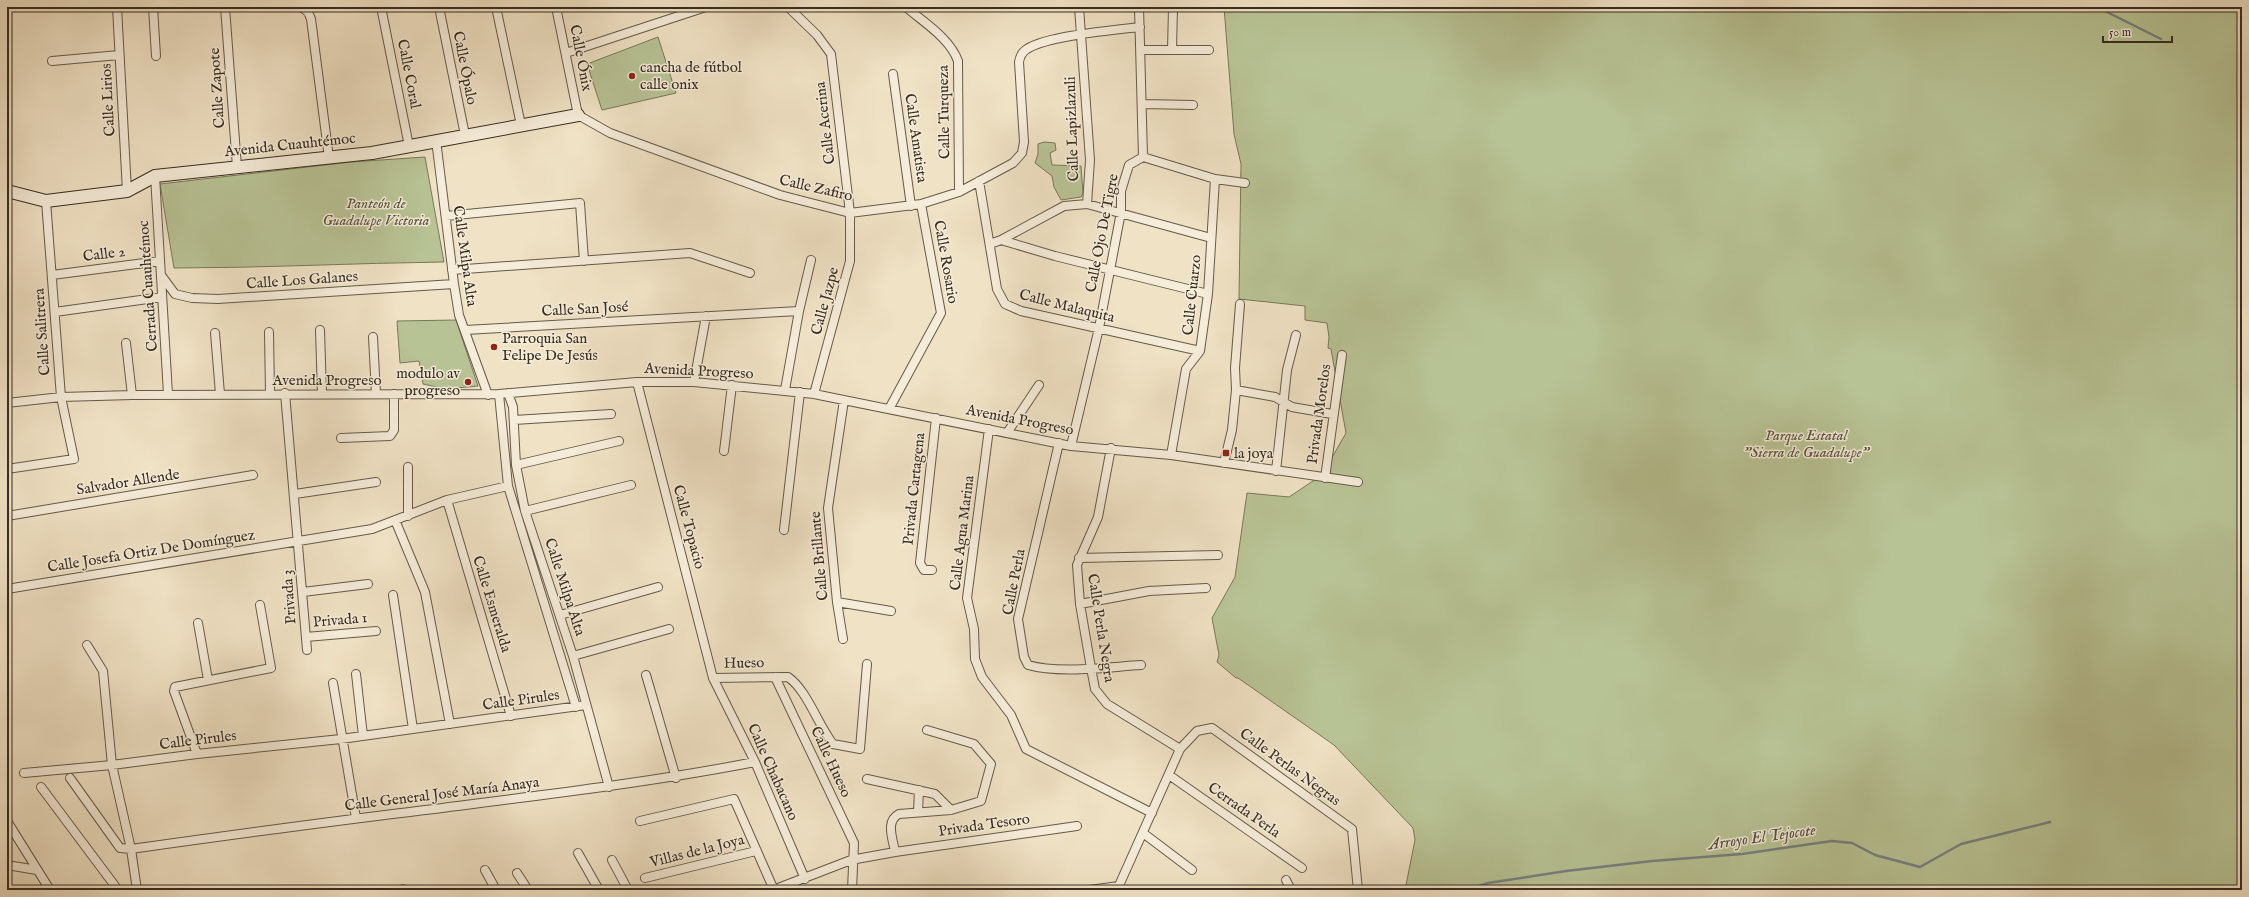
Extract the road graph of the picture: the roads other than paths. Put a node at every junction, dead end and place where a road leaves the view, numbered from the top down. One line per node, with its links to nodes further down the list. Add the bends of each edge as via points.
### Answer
1 (117, 7): 21 (street, Calle Lirios)
2 (153, 7): 22 (street)
3 (225, 7): 34 (street, Calle Zapote)
4 (301, 7): 33 (street, via 308,12 311,19)
5 (381, 7): 31 (street, Calle Coral)
6 (439, 7): 29 (street, Calle Ópalo)
7 (496, 7): 28 (street)
8 (556, 7): 20 (street, Calle Ónix)
9 (706, 7): 20 (street)
10 (788, 7): 47 (street, Calle Acerina, via 817,35 831,54)
11 (906, 7): 41 (street, Calle Turqueza, via 945,40 955,51 958,61)
12 (1079, 7): 16 (street, Calle Lapizlazuli)
13 (1139, 7): 15 (street)
14 (1173, 7): 18 (street)
15 (1140, 26): 16 (street); 17 (street)
16 (1081, 34): 37 (street, Calle Zafiro, via 1027,48 1020,55 1024,142 1022,153 1013,163); 44 (street, Calle Lapizlazuli, via 1090,160)
17 (1141, 50): 18 (street); 25 (street)
18 (1172, 50): 19 (street)
19 (1209, 50)
20 (566, 53): 27 (street, Calle Ónix)
21 (119, 54): 23 (street); 39 (street, Calle Lirios)
22 (156, 56)
23 (52, 61)
24 (893, 74): 45 (street, Calle Amatista)
25 (1143, 104): 26 (street); 32 (street)
26 (1193, 105)
27 (578, 115): 28 (main road, Avenida Cuauhtémoc); 47 (street, Calle Zafiro, via 610,133 765,190)
28 (521, 124): 29 (main road, Avenida Cuauhtémoc)
29 (464, 135): 30 (main road, Avenida Cuauhtémoc)
30 (436, 140): 31 (main road, Avenida Cuauhtémoc); 48 (street, Calle Milpa Alta)
31 (409, 146): 33 (main road, Avenida Cuauhtémoc)
32 (1143, 157): 36 (street); 46 (street, Calle Ojo De Tigre, via 1129,165 1121,191)
33 (329, 158): 34 (main road, Avenida Cuauhtémoc)
34 (238, 167): 35 (main road, Avenida Cuauhtémoc)
35 (155, 176): 39 (main road, Avenida Cuauhtémoc); 53 (street, Cerrada Cuauhtémoc)
36 (1215, 179): 38 (street); 49 (street, Calle Cuarzo)
37 (979, 181): 41 (street, Calle Zafiro); 51 (street, Calle Malaquita)
38 (1245, 183)
39 (127, 191): 42 (main road, Avenida Cuauhtémoc)
40 (7, 192): 42 (main road, Avenida Cuauhtémoc)
41 (959, 192): 43 (street, Calle Zafiro)
42 (46, 201): 58 (street, Calle Salitrera)
43 (921, 204): 45 (street, Calle Zafiro); 100 (street, Calle Rosario, via 940,313)
44 (1087, 204): 46 (street); 50 (street, via 1064,206)
45 (911, 206): 47 (street, Calle Zafiro)
46 (1120, 212): 49 (street); 56 (street, Calle Ojo De Tigre)
47 (850, 213): 93 (street, Calle Jazpe, via 850,261)
48 (446, 216): 54 (street, via 580,203); 55 (street, Calle Milpa Alta)
49 (1211, 238): 61 (street, Calle Cuarzo)
50 (1000, 240): 51 (street); 56 (street)
51 (990, 244): 67 (street, Calle Malaquita, via 997,289 1005,304 1021,311)
52 (811, 260): 64 (street)
53 (160, 261): 58 (street, Calle 2); 59 (street, Cerrada Cuauhtémoc)
54 (584, 261): 55 (street); 57 (street, via 690,253)
55 (452, 270): 60 (street, Calle Milpa Alta)
56 (1109, 270): 61 (street); 67 (street, Calle Ojo De Tigre)
57 (750, 273)
58 (52, 275): 65 (street, Calle Salitrera)
59 (161, 275): 60 (street, Calle Los Galanes, via 175,294 192,298 218,299); 62 (street, Cerrada Cuauhtémoc)
60 (454, 284): 69 (street, Calle Milpa Alta, via 459,315)
61 (1208, 294): 75 (street, Calle Cuarzo)
62 (162, 297): 65 (street); 86 (street, Cerrada Cuauhtémoc)
63 (1240, 304): 82 (street, via 1234,368)
64 (799, 311): 66 (street, Calle San José); 81 (street)
65 (55, 312): 96 (street, Calle Salitrera)
66 (706, 316): 69 (street, Calle San José); 78 (street)
67 (1099, 328): 75 (street, Calle Malaquita); 110 (street, Calle Ojo De Tigre)
68 (320, 330): 89 (street)
69 (465, 330): 95 (street, Calle Milpa Alta)
70 (269, 332): 88 (street)
71 (215, 333): 87 (street)
72 (1296, 335): 98 (street, via 1287,370)
73 (372, 337): 90 (street)
74 (126, 343): 94 (street)
75 (1200, 351): 113 (street, Calle Cuarzo, via 1186,369)
76 (1342, 355): 102 (street, Privada Morelos)
77 (637, 382): 78 (street, Avenida Progreso); 85 (street, Avenida Progreso); 161 (street, Calle Topacio)
78 (694, 382): 79 (street, Avenida Progreso)
79 (732, 385): 81 (street, Avenida Progreso); 112 (street)
80 (1039, 385): 106 (street)
81 (785, 390): 83 (street, Avenida Progreso)
82 (1236, 390): 98 (street, via 1275,397); 114 (street, via 1232,430)
83 (800, 392): 93 (street, Avenida Progreso); 131 (street)
84 (285, 393): 88 (street, Avenida Progreso); 89 (street, Avenida Progreso); 125 (street)
85 (508, 393): 92 (street, Avenida Progreso); 104 (street, Calle Milpa Alta)
86 (168, 394): 87 (street, Avenida Progreso); 94 (street, Avenida Progreso)
87 (220, 394): 88 (street, Avenida Progreso)
88 (270, 394)
89 (322, 394): 90 (street, Avenida Progreso)
90 (376, 394): 91 (street, Avenida Progreso)
91 (394, 394): 95 (street, Avenida Progreso); 107 (street, via 394,430 390,436)
92 (499, 394): 95 (street, Avenida Progreso); 124 (street, Calle Milpa Alta)
93 (814, 394): 97 (street, Avenida Progreso)
94 (132, 395): 96 (street, Avenida Progreso)
95 (488, 395)
96 (61, 397): 99 (street, Avenida Progreso); 117 (street, Calle Salitrera, via 74,459)
97 (844, 400): 100 (street, Avenida Progreso); 142 (street, Calle Brillante, via 828,508)
98 (1284, 402): 102 (street, via 1292,407); 118 (street)
99 (7, 403)
100 (889, 408): 103 (street, Avenida Progreso)
101 (611, 414): 104 (street)
102 (1332, 414): 120 (street, Privada Morelos)
103 (936, 418): 105 (street, Avenida Progreso); 135 (street, Privada Cartagena, via 920,563 924,570)
104 (514, 420): 115 (street, Calle Milpa Alta)
105 (989, 429): 106 (street, Avenida Progreso); 186 (street, Calle Agua Marina, via 967,598 974,628 975,659 982,676 1011,715 1026,749)
106 (1007, 433): 109 (street, Avenida Progreso)
107 (341, 438)
108 (619, 441): 115 (street)
109 (1059, 443): 110 (street, Avenida Progreso); 157 (street, Calle Perla, via 1018,619 1028,665 1037,668)
110 (1071, 446): 111 (street, Avenida Progreso)
111 (1111, 448): 113 (street, Avenida Progreso); 134 (street, Calle Perla Negra, via 1098,517)
112 (724, 451)
113 (1171, 455): 114 (street, Avenida Progreso)
114 (1224, 463): 118 (street, Avenida Progreso)
115 (516, 465): 127 (street, Calle Milpa Alta)
116 (408, 467): 129 (street)
117 (7, 469)
118 (1276, 470): 120 (street, Avenida Progreso)
119 (253, 475): 128 (street, Salvador Allende)
120 (1325, 478): 122 (street, Avenida Progreso)
121 (376, 482): 125 (street)
122 (1358, 482)
123 (631, 485): 127 (street)
124 (508, 486): 126 (street, Calle Josefa Ortiz De Domínguez); 165 (street, Calle Milpa Alta)
125 (295, 494): 132 (street)
126 (447, 500): 129 (street, Calle Josefa Ortiz De Domínguez); 166 (street, Calle Esmeralda)
127 (525, 510): 146 (street, Calle Milpa Alta)
128 (7, 516)
129 (408, 516): 130 (street, Calle Josefa Ortiz De Domínguez)
130 (395, 520): 132 (street, Calle Josefa Ortiz De Domínguez, via 372,529); 167 (street, via 425,592)
131 (784, 530)
132 (299, 541): 139 (street, Calle Josefa Ortiz De Domínguez); 140 (street, Privada 3)
133 (1218, 555): 134 (street)
134 (1079, 558): 143 (street, Calle Perla Negra, via 1077,565)
135 (932, 570)
136 (368, 584): 140 (street)
137 (658, 587): 146 (street)
138 (1206, 588): 143 (street, via 1149,591)
139 (7, 589)
140 (303, 592): 150 (street, Privada 3)
141 (393, 595): 168 (street)
142 (837, 602): 145 (street); 151 (street, Calle Brillante)
143 (1080, 604): 157 (street, Calle Perla Negra)
144 (260, 605): 162 (street, via 271,668)
145 (891, 611)
146 (560, 615): 154 (street, Calle Milpa Alta)
147 (198, 624): 162 (street)
148 (669, 629): 154 (street)
149 (376, 631): 150 (street, Privada 1)
150 (306, 637): 153 (street, Privada 3)
151 (842, 639)
152 (87, 645): 175 (street, via 103,671)
153 (307, 650)
154 (573, 656): 164 (street, Calle Milpa Alta)
155 (867, 664): 160 (street, Hueso, via 860,749 833,744 794,681 788,677)
156 (1141, 665): 157 (street)
157 (1091, 668): 172 (street, Calle Perla Negra, via 1095,689 1107,704)
158 (356, 674): 170 (street)
159 (646, 675): 179 (street)
160 (775, 677): 161 (street, Hueso); 197 (street, Calle Hueso, via 854,843)
161 (714, 678): 174 (street, Calle Chabacano)
162 (208, 680): 173 (street, via 180,685 175,687 174,692)
163 (333, 683): 171 (street)
164 (586, 705): 165 (street, Calle Pirules); 182 (street, Calle Milpa Alta)
165 (576, 707): 166 (street, Calle Pirules)
166 (511, 716): 167 (street, Calle Pirules)
167 (450, 724): 168 (street, Calle Pirules)
168 (413, 729): 170 (street, Calle Pirules)
169 (927, 730): 184 (street, Privada Tesoro, via 974,744 991,764 981,801)
170 (364, 736): 171 (street, Calle Pirules)
171 (341, 739): 173 (street, Calle Pirules); 187 (street)
172 (1180, 749): 177 (street); 219 (street, Calle Perlas Negras, via 1197,731 1212,728 1352,829)
173 (197, 754): 175 (street, Calle Pirules)
174 (755, 762): 179 (street, Calle General José María Anaya); 205 (street, Calle Chabacano)
175 (112, 765): 176 (street, Calle Pirules); 192 (street)
176 (24, 772)
177 (1169, 775): 186 (street); 199 (street, Cerrada Perla)
178 (70, 778): 192 (street, via 120,848)
179 (676, 778): 182 (street, Calle General José María Anaya)
180 (867, 779): 183 (street)
181 (41, 787): 209 (street)
182 (609, 787): 187 (street, Calle General José María Anaya)
183 (919, 790): 184 (street, via 935,794); 185 (street)
184 (951, 810): 185 (street, Privada Tesoro)
185 (918, 812): 194 (street, Privada Tesoro, via 899,814 890,822)
186 (1152, 813): 191 (street)
187 (356, 818): 192 (street, Calle General José María Anaya)
188 (640, 821): 193 (street, Villas de la Joya, via 734,800)
189 (8, 826): 200 (street)
190 (1077, 826): 194 (street, Privada Tesoro)
191 (1143, 833): 202 (street); 207 (street)
192 (131, 849): 210 (street)
193 (756, 851): 204 (street, Villas de la Joya); 215 (street, Villas de la Joya)
194 (894, 852): 197 (street, Privada Tesoro)
195 (578, 853): 213 (street)
196 (612, 860): 214 (street)
197 (852, 860): 205 (street, Privada Tesoro); 216 (street)
198 (7, 865): 200 (street)
199 (1302, 868)
200 (37, 870): 208 (street)
201 (485, 870): 211 (street)
202 (1192, 870)
203 (517, 873): 212 (street)
204 (645, 878)
205 (805, 879): 215 (street, Privada Tesoro)
206 (1286, 880): 218 (street)
207 (1118, 888): 217 (street)
208 (50, 890)
209 (118, 890)
210 (137, 890)
211 (496, 890)
212 (528, 890)
213 (599, 890)
214 (628, 890)
215 (774, 890)
216 (852, 890)
217 (1089, 890)
218 (1291, 890)
219 (1358, 890)

